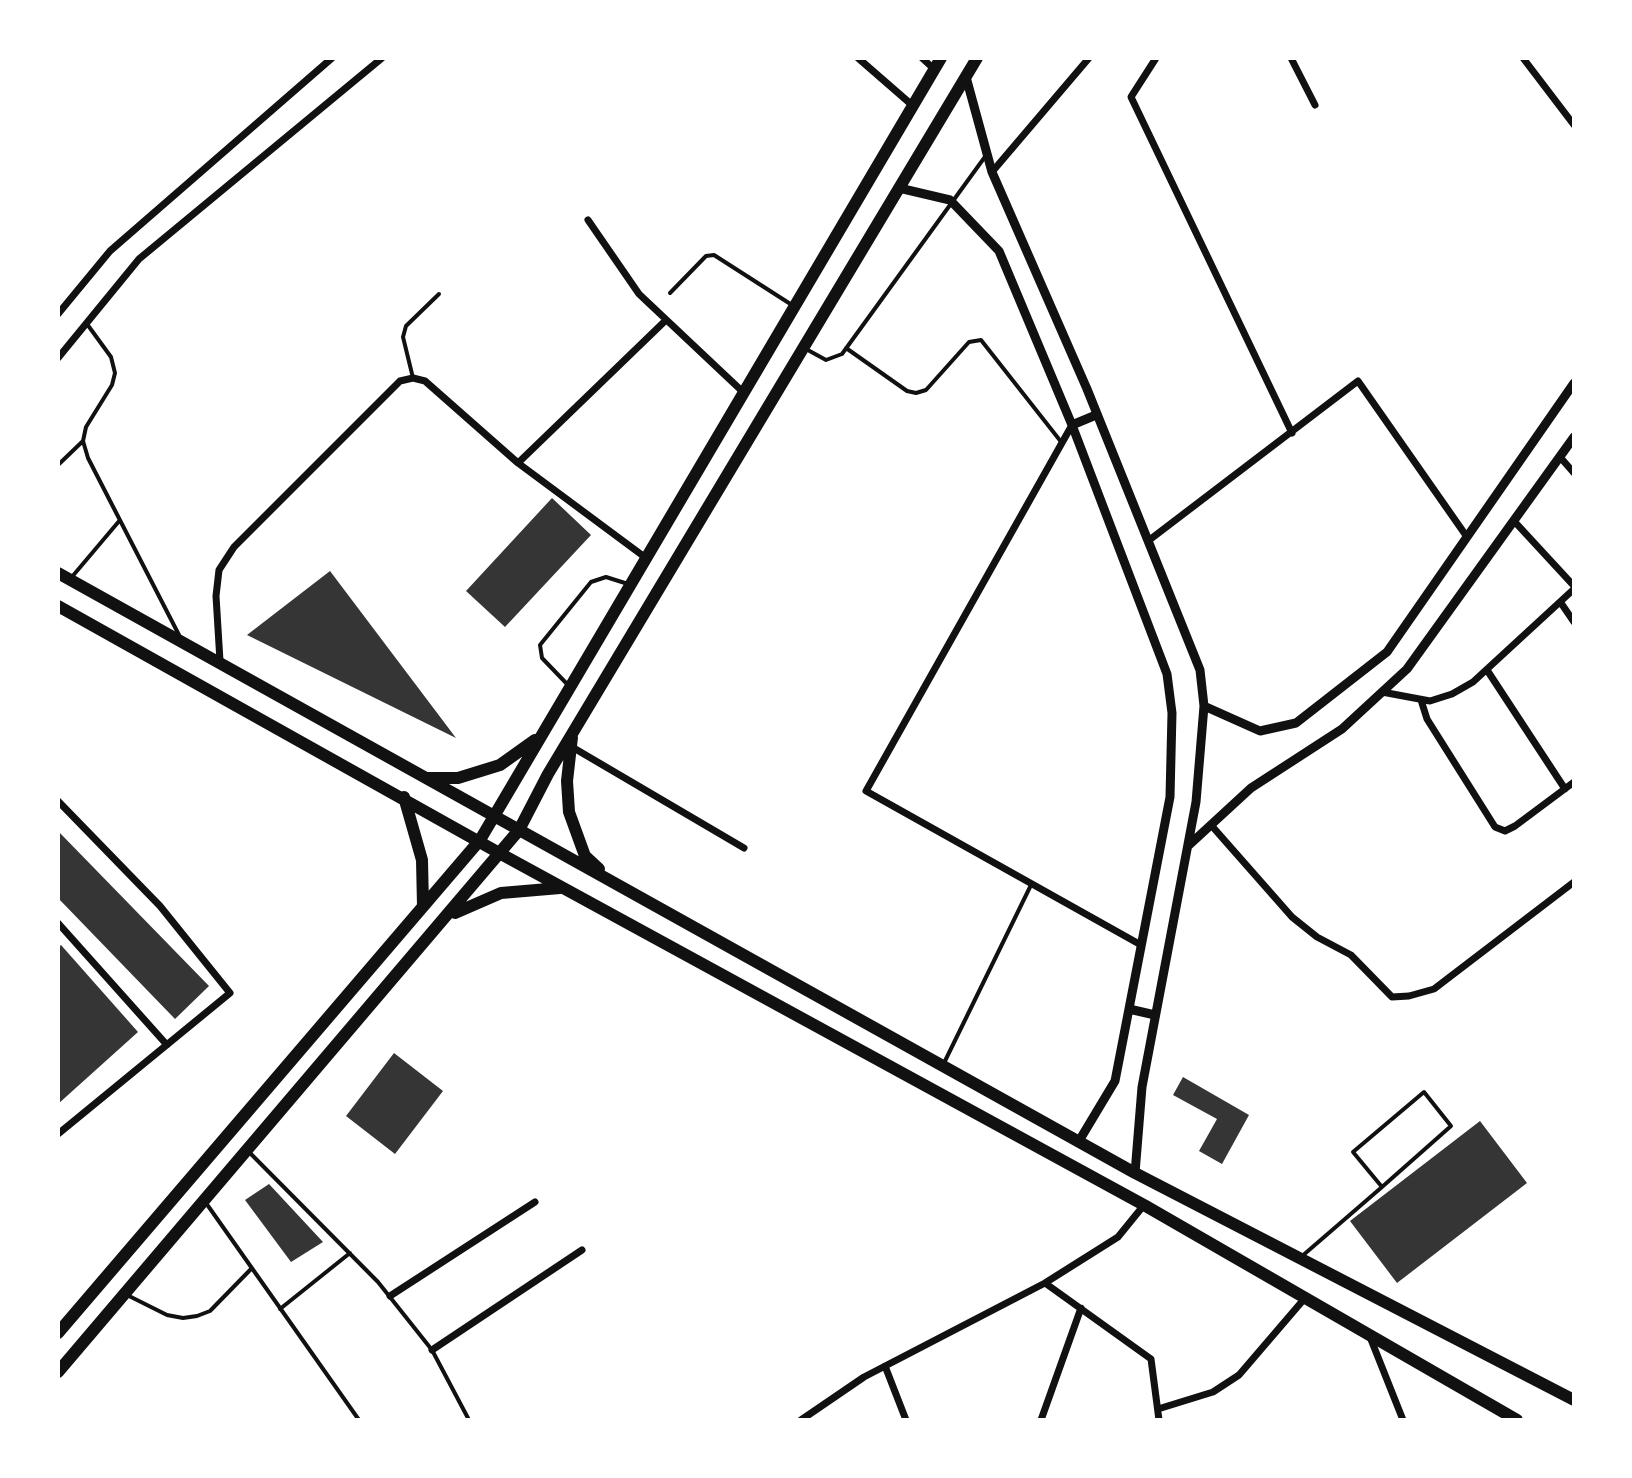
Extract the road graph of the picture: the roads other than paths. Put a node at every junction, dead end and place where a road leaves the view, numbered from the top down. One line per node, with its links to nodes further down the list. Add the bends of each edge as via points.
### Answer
1 (332, 58): 23 (street, via 110,251)
2 (382, 58): 25 (street, via 139,259)
3 (858, 58): 12 (street)
4 (922, 58): 10 (street)
5 (977, 58): 11 (highway)
6 (1089, 58): 16 (street)
7 (1156, 58): 34 (street, via 1131,97)
8 (1291, 58): 13 (street)
9 (1523, 58): 14 (street)
10 (938, 63): 12 (highway)
11 (966, 77): 15 (street); 17 (highway)
12 (912, 105): 22 (highway)
13 (1315, 105)
14 (1574, 125)
15 (987, 154): 16 (street); 18 (lane)
16 (992, 172): 32 (street)
17 (899, 188): 18 (street); 26 (highway)
18 (950, 200): 27 (lane); 33 (street, via 999,251)
19 (588, 220): 24 (street, via 639,294)
20 (670, 293): 22 (lane, via 706,256 714,255)
21 (439, 294): 29 (lane, via 406,326 404,347)
22 (794, 307): 31 (highway)
23 (58, 314)
24 (665, 321): 31 (street); 39 (street)
25 (87, 324): 28 (street); 36 (lane, via 111,357 115,373)
26 (804, 347): 27 (lane, via 826,360); 61 (highway)
27 (846, 348): 37 (lane, via 916,393 926,390 969,342 981,340)
28 (58, 358)
29 (413, 378): 39 (street, via 425,381); 54 (street, via 400,381 234,547 219,570)
30 (1574, 383): 44 (street)
31 (743, 392): 46 (highway)
32 (1096, 415): 33 (street); 45 (street)
33 (1072, 425): 37 (street); 82 (street, via 1167,674 1172,713 1170,797)
34 (1292, 433): 44 (street, via 1358,381); 45 (street)
35 (1574, 437): 38 (street)
36 (83, 441): 40 (lane); 42 (lane)
37 (1062, 443): 77 (street, via 866,791)
38 (1560, 457): 41 (street); 43 (street)
39 (518, 463): 46 (street)
40 (58, 465)
41 (1574, 473)
42 (120, 520): 47 (lane); 53 (lane)
43 (1514, 521): 49 (street); 57 (street, via 1407,669)
44 (1467, 537): 59 (street, via 1387,652 1296,723 1260,731)
45 (1148, 541): 59 (street, via 1200,670)
46 (646, 558): 48 (highway)
47 (64, 576): 53 (highway)
48 (630, 585): 56 (highway); 56 (lane, via 612,577 591,582 540,645 542,658)
49 (1574, 588): 50 (street)
50 (1561, 603): 52 (street); 55 (street)
51 (58, 606): 66 (highway)
52 (1574, 622)
53 (181, 640): 54 (highway)
54 (220, 661): 63 (highway)
55 (1487, 670): 58 (street, via 1452,694); 65 (street)
56 (570, 688): 60 (highway)
57 (1382, 692): 58 (street); 69 (street, via 1342,729 1251,788)
58 (1421, 700): 65 (street, via 1427,719 1495,827 1505,831 1515,826)
59 (1204, 706): 72 (street)
60 (550, 723): 63 (highway, via 526,749 500,765 458,778); 68 (highway)
61 (573, 733): 62 (highway); 70 (highway)
62 (572, 747): 73 (street); 75 (highway, via 567,781 574,835 585,856)
63 (426, 778): 68 (highway)
64 (1574, 782): 65 (street)
65 (1565, 789)
66 (404, 797): 71 (highway); 79 (highway, via 422,860)
67 (58, 801): 85 (street, via 160,906 230,993)
68 (495, 817): 70 (highway); 71 (highway)
69 (1211, 825): 72 (street); 76 (street, via 1292,917 1351,955 1392,997 1434,989)
70 (519, 830): 74 (highway); 75 (highway)
71 (480, 840): 74 (highway); 79 (highway)
72 (1188, 846): 84 (street)
73 (744, 848)
74 (501, 854): 78 (highway); 80 (highway)
75 (613, 882): 86 (highway)
76 (1574, 882)
77 (1032, 884): 82 (street); 86 (lane)
78 (564, 888): 80 (highway, via 501,893); 94 (highway)
79 (423, 906): 105 (highway)
80 (448, 916): 89 (highway)
81 (60, 929): 85 (street)
82 (1141, 945): 83 (street)
83 (1129, 1009): 84 (street); 88 (street, via 1115,1081)
84 (1155, 1015): 90 (street)
85 (167, 1045): 87 (street)
86 (943, 1066): 88 (highway)
87 (58, 1134)
88 (1079, 1141): 90 (highway)
89 (248, 1151): 92 (highway); 96 (lane)
90 (1135, 1173): 97 (highway)
91 (1382, 1187): 91 (lane, via 1451,1126 1424,1092 1353,1152); 97 (lane)
92 (204, 1201): 98 (lane); 100 (highway)
93 (535, 1202): 101 (street)
94 (1144, 1205): 99 (street, via 1118,1237); 102 (highway)
95 (582, 1250): 107 (street)
96 (350, 1253): 101 (lane); 104 (lane)
97 (1300, 1258): 110 (highway)
98 (252, 1268): 100 (lane, via 210,1311 197,1316 167,1315); 104 (lane)
99 (1045, 1283): 103 (street); 108 (street)
100 (125, 1294): 109 (highway)
101 (390, 1296): 107 (lane)
102 (1305, 1298): 106 (highway); 111 (street, via 1239,1375 1213,1392)
103 (1081, 1308): 111 (street, via 1151,1359); 116 (street)
104 (280, 1309): 112 (lane)
105 (58, 1333)
106 (1369, 1335): 118 (street); 119 (highway)
107 (432, 1350): 113 (lane)
108 (885, 1366): 114 (street); 115 (street)
109 (58, 1372)
110 (1574, 1400)
111 (1158, 1409): 117 (street)
112 (359, 1420)
113 (469, 1420)
114 (801, 1420)
115 (906, 1420)
116 (1041, 1420)
117 (1159, 1420)
118 (1403, 1420)
119 (1517, 1420)

